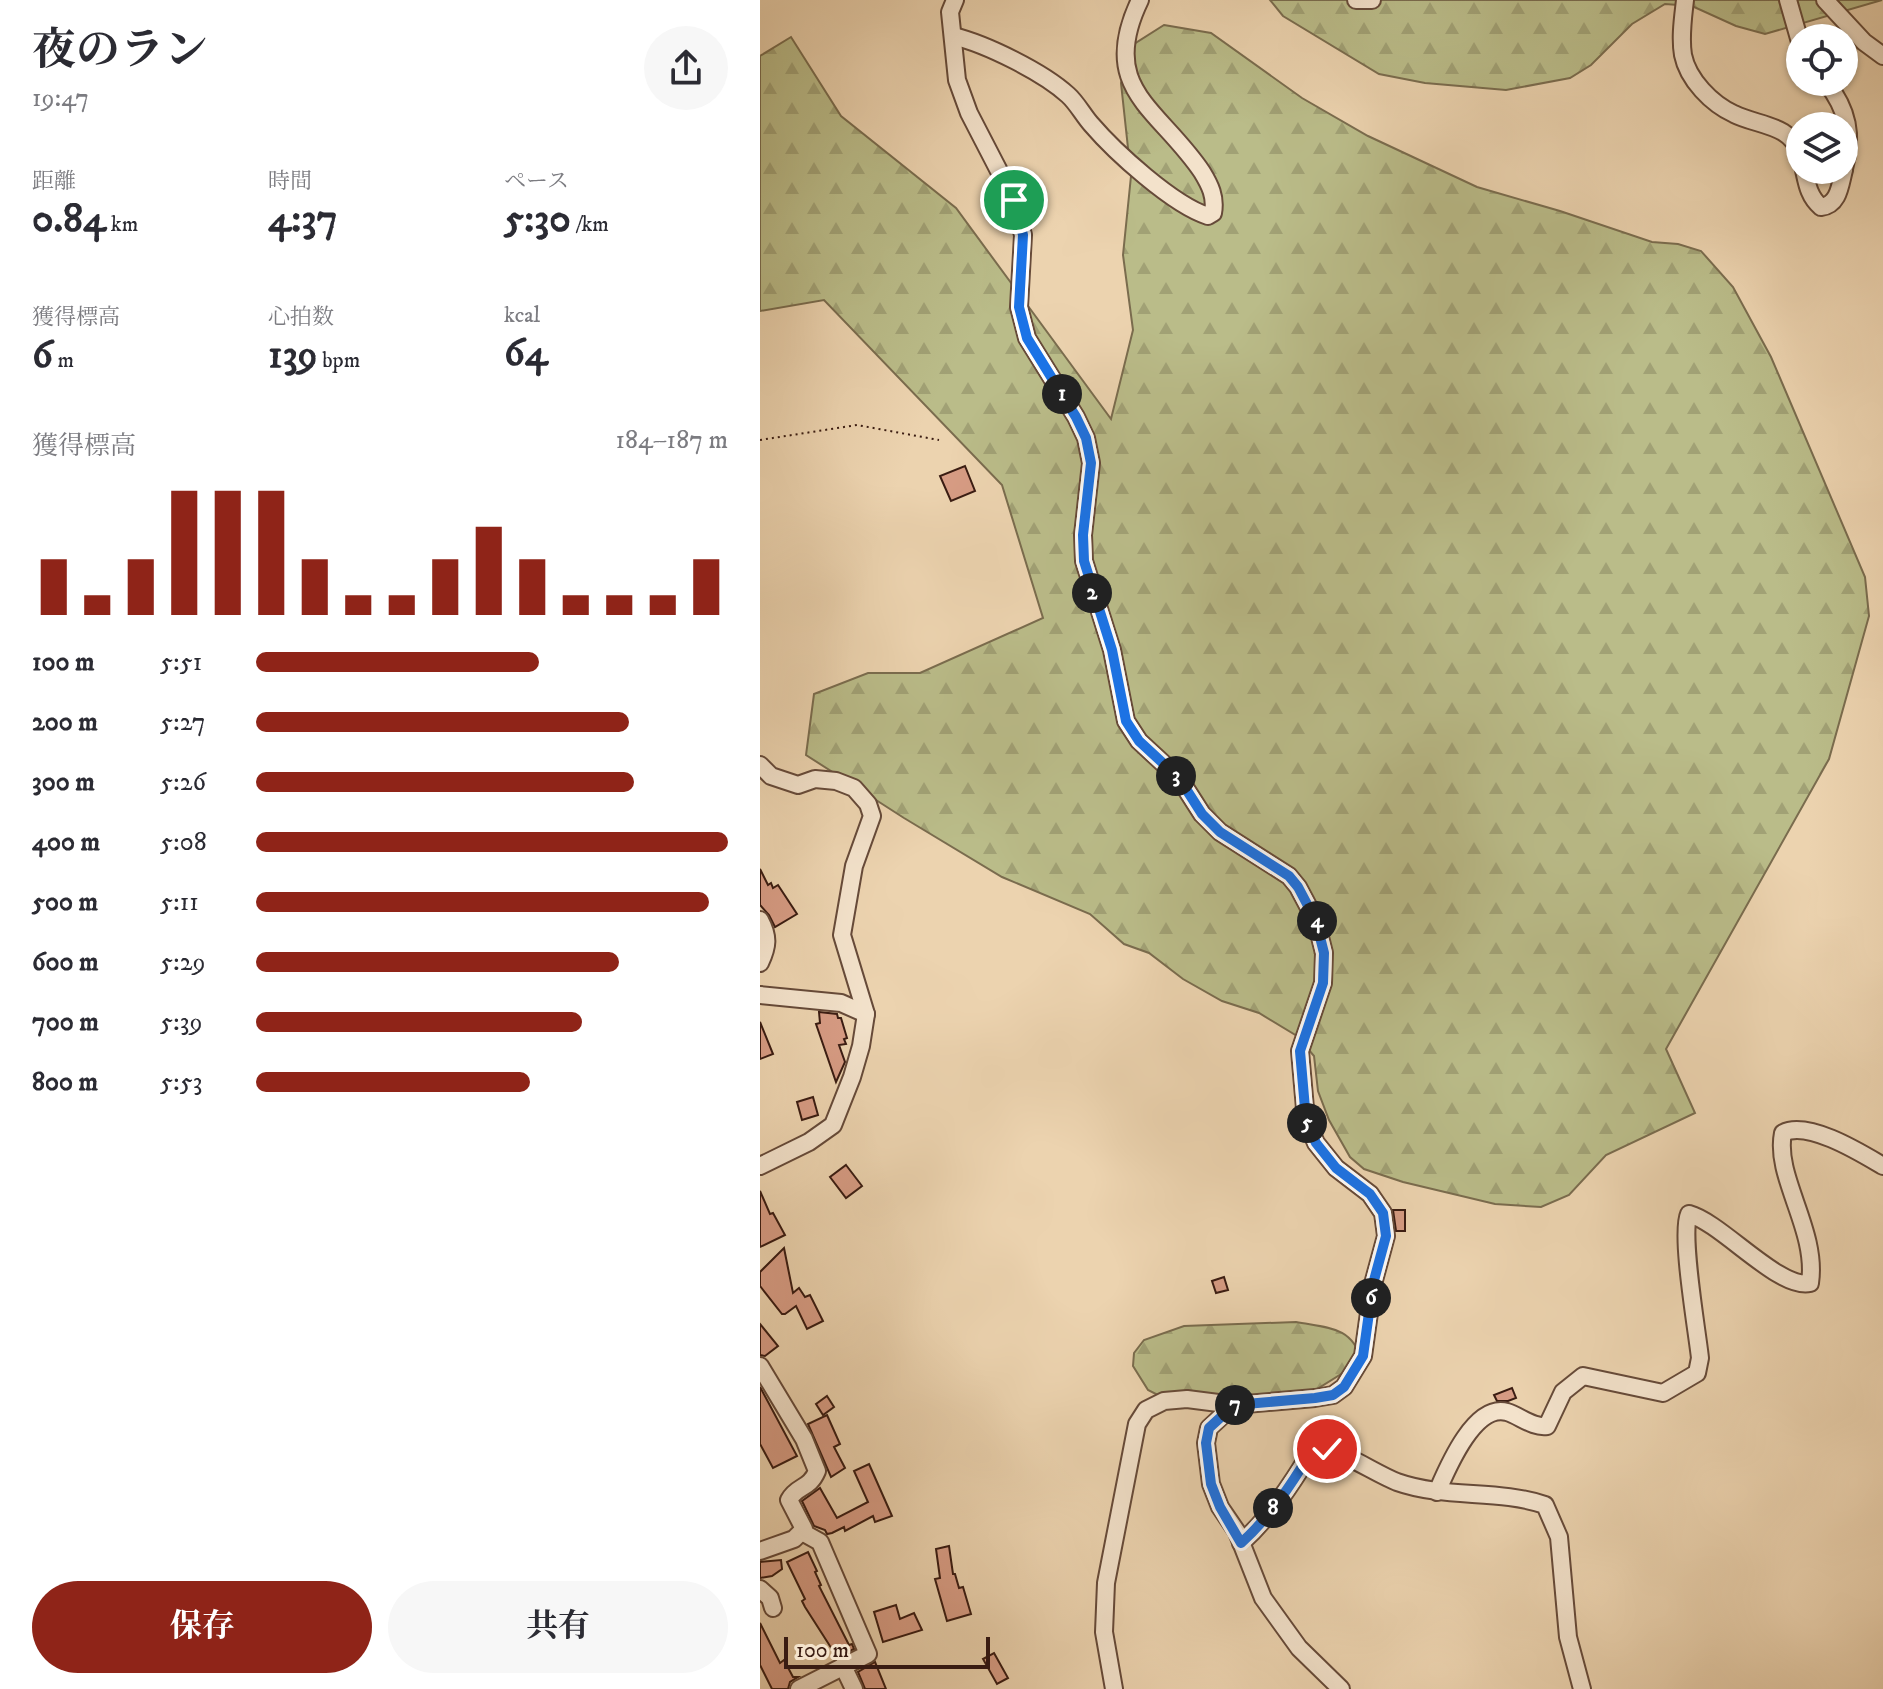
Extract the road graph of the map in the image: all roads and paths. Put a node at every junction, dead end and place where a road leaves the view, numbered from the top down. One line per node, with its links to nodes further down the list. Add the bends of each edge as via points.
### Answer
1 (955, 0): 9 (street, via 950,12)
2 (1140, 0): 9 (street, via 1126,35 1131,87 1204,176 1214,196 1208,216 1161,188 1047,79)
3 (1356, 0): 4 (street)
4 (1372, 0)
5 (1685, 0): 11 (street, via 1683,55 1698,86 1734,114)
6 (1788, 0): 8 (street)
7 (1825, 0): 10 (street)
8 (1795, 24)
9 (953, 36): 24 (street, via 957,80 1014,200 1023,235 1019,307 1027,338 1086,438 1091,463 1084,561 1112,650 1126,721 1220,832 1289,876 1316,921 1324,953 1323,983 1300,1051 1306,1120 1336,1168 1370,1194 1383,1213 1386,1236 1363,1356 1344,1387 1315,1398)
10 (1883, 56)
11 (1786, 134)
12 (1807, 184): 13 (street, via 1821,207 1836,199)
13 (1840, 184)
14 (760, 440): 15 (path, via 857,425)
15 (939, 440)
16 (760, 765): 20 (street, via 771,776 798,785 815,779 836,781 854,788 868,804 872,816 854,866 842,935)
17 (760, 920): 18 (street, via 768,945)
18 (760, 963)
19 (760, 995): 20 (street, via 841,1003)
20 (866, 1014): 21 (street, via 852,1077 833,1125)
21 (760, 1166)
22 (1883, 1166): 25 (street, via 1847,1145 1808,1132 1783,1133 1784,1163 1811,1251 1810,1283 1795,1282 1761,1263 1689,1214 1697,1373 1663,1393 1583,1376 1563,1392 1547,1426 1495,1411 1470,1430)
23 (760, 1366): 26 (street, via 817,1471 812,1483 789,1500)
24 (1234, 1405): 27 (street, via 1209,1428 1206,1443 1211,1484); 34 (street, via 1164,1401 1146,1410 1137,1424 1106,1583 1104,1632)
25 (1437, 1492): 27 (street, via 1317,1448); 36 (street, via 1545,1505 1559,1537 1568,1637)
26 (802, 1532): 28 (street); 31 (street, via 820,1542 868,1654)
27 (1241, 1543): 35 (street, via 1263,1598 1299,1648)
28 (760, 1551)
29 (760, 1589): 30 (street)
30 (773, 1608)
31 (843, 1666): 32 (street); 33 (street)
32 (799, 1689)
33 (854, 1689)
34 (1114, 1689)
35 (1341, 1689)
36 (1582, 1689)

